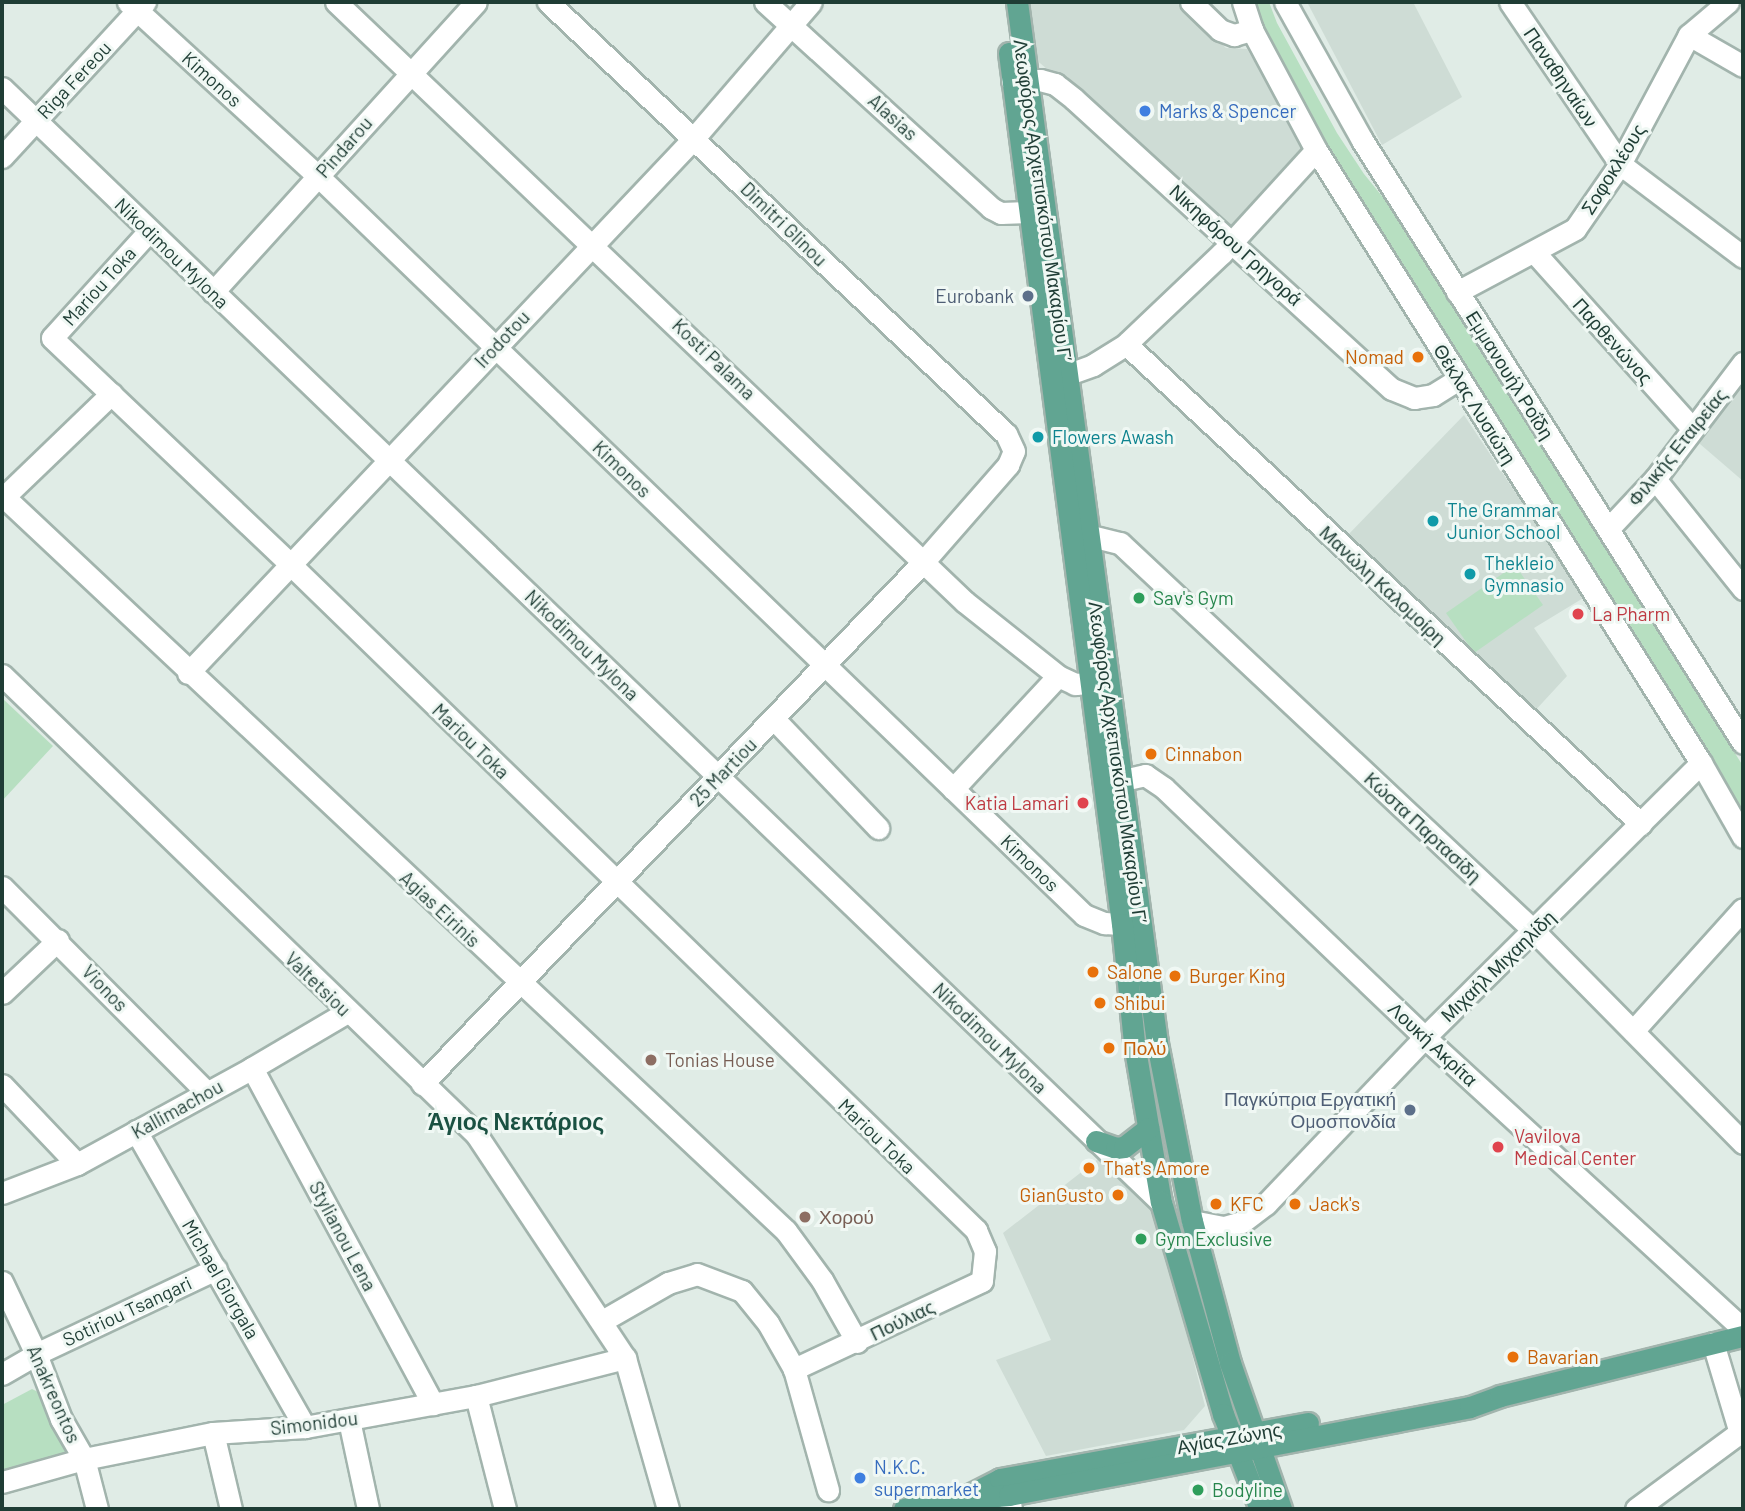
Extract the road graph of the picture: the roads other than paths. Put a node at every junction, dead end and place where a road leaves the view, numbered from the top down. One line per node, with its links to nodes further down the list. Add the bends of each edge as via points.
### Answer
1 (336, 2): 18 (street, Kosti Palama)
2 (476, 2): 18 (street, Pindarou)
3 (548, 2): 22 (street, Dimitri Glinou)
4 (765, 2): 14 (street, Alasias)
5 (811, 2): 14 (street, Irodotou)
6 (1006, 2): 19 (main road, Λεωφόρος Αρχιεπισκόπου Μακαρίου Γ’)
7 (1017, 2): 19 (main road, Λεωφόρος Αρχιεπισκόπου Μακαρίου Γ’)
8 (1191, 2): 15 (street, via 1220,30 1234,35)
9 (1243, 2): 15 (street, Θέκλας Λυσιώτη)
10 (1285, 2): 34 (street, Εμμανουήλ Ροΐδη, via 1362,140)
11 (1510, 2): 25 (street, Παναθηναίων)
12 (1728, 2): 16 (street, Σοφοκλέους)
13 (137, 5): 21 (street, Riga Fereou); 26 (street, Kimonos)
14 (789, 25): 22 (street, Irodotou); 27 (street, Alasias, via 991,208 1001,214)
15 (1252, 30): 23 (street, Θέκλας Λυσιώτη)
16 (1689, 35): 17 (street); 25 (street, Σοφοκλέους)
17 (1743, 66)
18 (409, 72): 26 (street, Pindarou); 30 (street, Kosti Palama)
19 (1018, 81): 27 (main road, Λεωφόρος Αρχιεπισκόπου Μακαρίου Γ’); 29 (street, Νικηφόρου Γρηγορά, via 1055,84); 38 (main road, Λεωφόρος Αρχιεπισκόπου Μακαρίου Γ’)
20 (2, 88): 21 (street, Nikodimou Mylona)
21 (36, 121): 24 (street, Riga Fereou); 28 (street, Nikodimou Mylona)
22 (694, 138): 30 (street, Irodotou); 42 (street, Dimitri Glinou, via 1006,435)
23 (1316, 150): 29 (street); 39 (street, Θέκλας Λυσιώτη)
24 (2, 157)
25 (1620, 164): 31 (street, Σοφοκλέους, via 1575,229); 32 (street, Παναθηναίων)
26 (318, 176): 33 (street, Pindarou); 35 (street, Kimonos)
27 (1028, 212): 55 (main road, Λεωφόρος Αρχιεπισκόπου Μακαρίου Γ’)
28 (149, 231): 33 (street, Nikodimou Mylona); 40 (street, Mariou Toka, via 52,338)
29 (1231, 242): 36 (street); 39 (street, Νικηφόρου Γρηγορά, via 1392,389 1414,398 1433,395)
30 (592, 243): 35 (street, Irodotou); 48 (street, Kosti Palama)
31 (1535, 253): 34 (street, Σοφοκλέους); 41 (street, Παρθενώνος)
32 (1743, 257)
33 (213, 292): 43 (street, Nikodimou Mylona)
34 (1457, 292): 46 (street, Εμμανουήλ Ροΐδη)
35 (495, 345): 43 (street, Irodotou); 51 (street, Kimonos)
36 (1126, 345): 38 (street); 62 (street, Μανώλη Καλομοίρη)
37 (1743, 363): 41 (street, Φιλικής Εταιρείας)
38 (1066, 375): 47 (main road, Λεωφόρος Αρχιεπισκόπου Μακαρίου Γ’)
39 (1459, 379): 58 (street, Θέκλας Λυσιώτη)
40 (111, 394): 45 (street); 49 (street, Mariou Toka)
41 (1692, 428): 44 (street, Φιλικής Εταιρείας)
42 (1014, 451): 48 (street, 25 Martiou, via 1008,465)
43 (391, 461): 49 (street, Irodotou); 59 (street, Nikodimou Mylona)
44 (1655, 479): 46 (street, Φιλικής Εταιρείας); 50 (street)
45 (3, 496): 52 (street, Agias Eirinis)
46 (1608, 529): 57 (street, Εμμανουήλ Ροΐδη)
47 (1087, 534): 55 (main road, Λεωφόρος Αρχιεπισκόπου Μακαρίου Γ’); 69 (street, Κώστα Παρτασίδη, via 1120,543)
48 (925, 561): 51 (street, 25 Martiou); 54 (street, Kosti Palama, via 965,602)
49 (291, 565): 52 (street, Irodotou); 65 (street, Mariou Toka)
50 (1743, 589)
51 (824, 667): 56 (street, 25 Martiou); 61 (street, Kimonos)
52 (188, 673): 71 (street, Agias Eirinis)
53 (2, 675): 73 (street, Valtetsiou)
54 (1058, 677): 55 (street, Kosti Palama, via 1075,684); 61 (street)
55 (1099, 682): 60 (main road, Λεωφόρος Αρχιεπισκόπου Μακαρίου Γ’); 68 (main road, Λεωφόρος Αρχιεπισκόπου Μακαρίου Γ’)
56 (774, 719): 59 (street, 25 Martiou); 63 (street)
57 (1743, 743)
58 (1701, 763): 62 (street, Μιχαήλ Μιχαηλίδη); 64 (street, Θέκλας Λυσιώτη)
59 (719, 776): 65 (street, 25 Martiou); 82 (street, Nikodimou Mylona)
60 (1119, 781): 75 (street, Λουκή Ακρίτα, via 1145,775 1164,788); 87 (main road, Λεωφόρος Αρχιεπισκόπου Μακαρίου Γ’, via 1157,1043)
61 (953, 789): 68 (street, Kimonos, via 1084,915)
62 (1641, 824): 69 (street, Μιχαήλ Μιχαηλίδη)
63 (878, 828)
64 (1743, 837)
65 (616, 882): 71 (street, 25 Martiou); 88 (street, Mariou Toka, via 976,1230)
66 (2, 887): 70 (street, Vionos)
67 (1743, 909): 74 (street)
68 (1122, 924): 80 (main road, Λεωφόρος Αρχιεπισκόπου Μακαρίου Γ’, via 1134,1043)
69 (1534, 931): 74 (street, Κώστα Παρτασίδη); 75 (street, Μιχαήλ Μιχαηλίδη)
70 (58, 940): 72 (street); 79 (street, Vionos)
71 (520, 984): 77 (street, 25 Martiou); 94 (street, Agias Eirinis, via 786,1231 822,1280)
72 (2, 993)
73 (347, 1012): 76 (street, Kallimachou); 77 (street, Valtetsiou)
74 (1633, 1031): 83 (street, Κώστα Παρτασίδη)
75 (1425, 1037): 87 (street, Μιχαήλ Μιχαηλίδη, via 1266,1203 1242,1222 1224,1227); 92 (street, Λουκή Ακρίτα)
76 (252, 1068): 79 (street, Kallimachou); 101 (street, Stylianou Lena)
77 (422, 1084): 91 (street, Valtetsiou, via 476,1134)
78 (2, 1085): 84 (street)
79 (206, 1092): 81 (street, Kallimachou)
80 (1149, 1128): 82 (main road, via 1124,1147); 86 (main road, Λεωφόρος Αρχιεπισκόπου Μακαρίου Γ’)
81 (136, 1132): 84 (street, Kallimachou); 89 (street, Michael Giorgala)
82 (1096, 1141): 86 (street, Nikodimou Mylona)
83 (1743, 1143)
84 (77, 1164): 85 (street, Kallimachou)
85 (2, 1193)
86 (1161, 1202): 107 (main road, Λεωφόρος Αρχιεπισκόπου Μακαρίου Γ’)
87 (1192, 1221): 106 (main road, Λεωφόρος Αρχιεπισκόπου Μακαρίου Γ’)
88 (985, 1251): 94 (street, Πούλιας, via 982,1281)
89 (216, 1269): 96 (street, Sotiriou Tsangari); 103 (street, Michael Giorgala)
90 (2, 1282): 96 (street, Anakreontos)
91 (602, 1321): 97 (street, Valtetsiou); 98 (street, via 668,1283 697,1274 742,1291 768,1323)
92 (1743, 1329)
93 (1743, 1336): 95 (main road, Αγίας Ζώνης)
94 (857, 1342): 98 (street, Πούλιας)
95 (1713, 1343): 104 (street); 106 (main road, Αγίας Ζώνης, via 1470,1407)
96 (37, 1354): 99 (street, Sotiriou Tsangari); 108 (street, Anakreontos, via 61,1419)
97 (625, 1359): 100 (street, Simonidou); 117 (street, Valtetsiou)
98 (794, 1369): 110 (street)
99 (2, 1374)
100 (476, 1396): 101 (street, Simonidou); 116 (street)
101 (433, 1404): 102 (street, Simonidou)
102 (349, 1420): 103 (street, Simonidou); 115 (street)
103 (304, 1427): 105 (street, Simonidou)
104 (1741, 1432): 121 (street)
105 (213, 1433): 108 (street, Simonidou); 114 (street)
106 (1256, 1441): 107 (main road, Αγίας Ζώνης); 120 (main road, Λεωφόρος Αρχιεπισκόπου Μακαρίου Γ’)
107 (1234, 1445): 111 (main road, Αγίας Ζώνης, via 1000,1479); 112 (main road, Αγίας Ζώνης); 119 (main road, Λεωφόρος Αρχιεπισκόπου Μακαρίου Γ’)
108 (85, 1459): 109 (street, Simonidou); 113 (street, Anakreontos)
109 (2, 1482)
110 (828, 1490)
111 (963, 1499): 112 (main road, Αγίας Ζώνης); 118 (main road, Αγίας Ζώνης)
112 (1010, 1502)
113 (97, 1509)
114 (231, 1509)
115 (368, 1509)
116 (505, 1509)
117 (667, 1509)
118 (904, 1509)
119 (1260, 1509)
120 (1281, 1509)
121 (1636, 1509)

